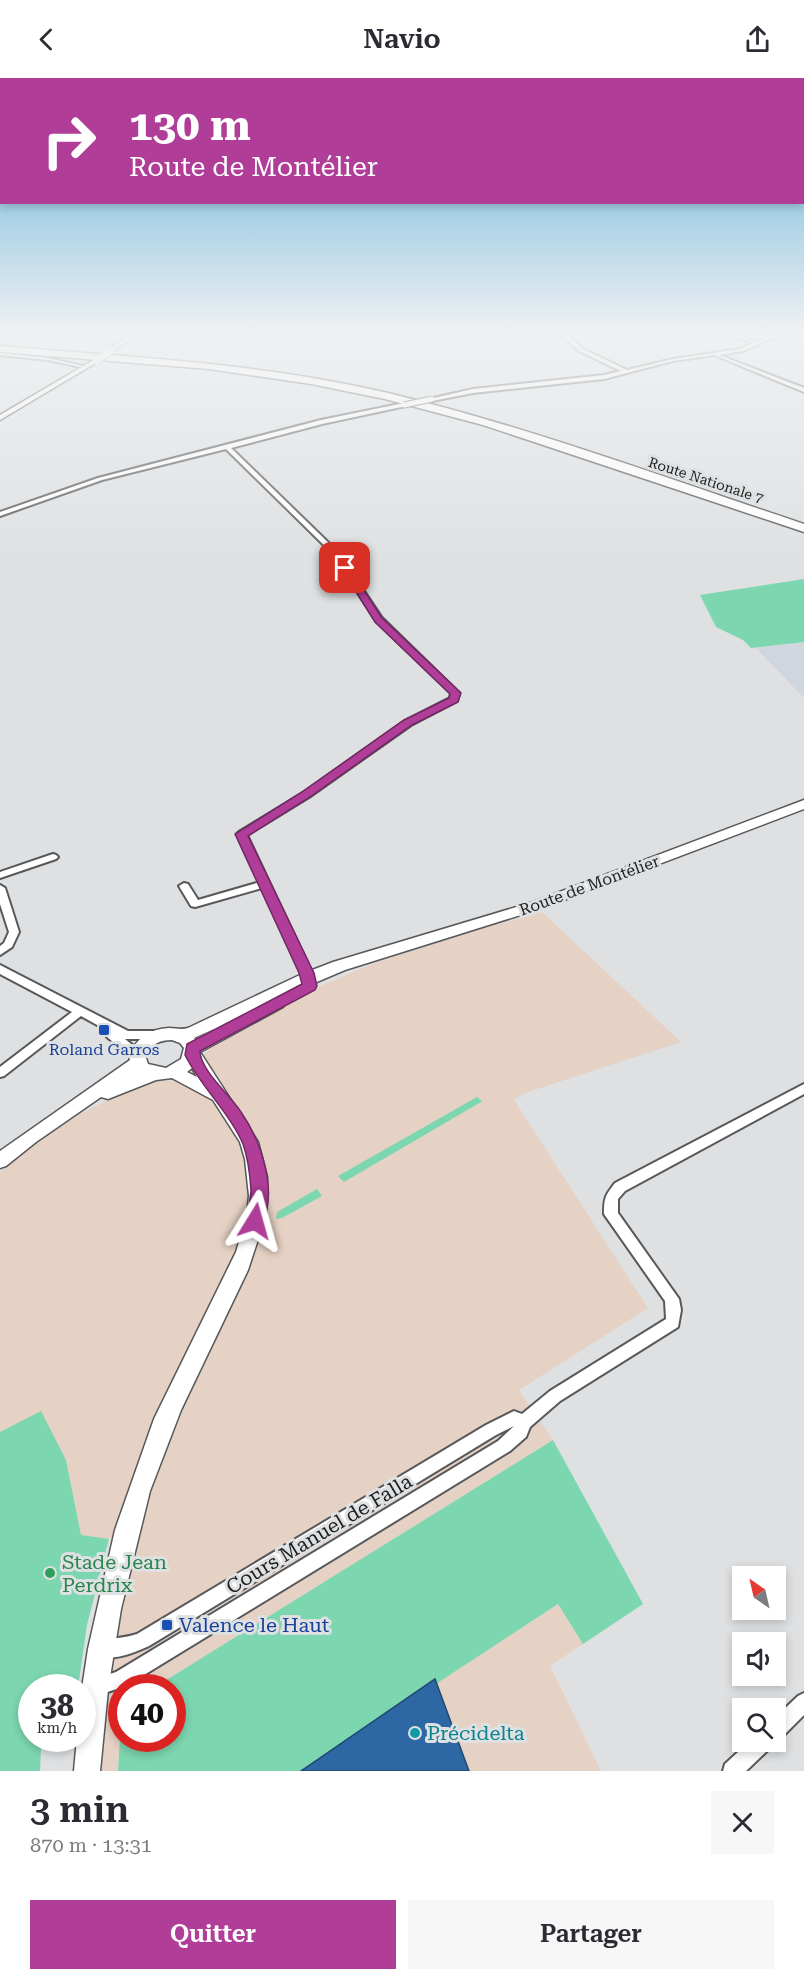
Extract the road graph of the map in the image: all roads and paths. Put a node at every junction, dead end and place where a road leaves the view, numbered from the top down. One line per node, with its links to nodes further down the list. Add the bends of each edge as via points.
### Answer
1 (375, 411): 4 (street, bridge)
2 (442, 411): 7 (highway, Route Nationale 7)
3 (455, 411): 6 (highway, Route Nationale 7)
4 (227, 447): 5 (street, via 100,479); 11 (street, via 336,553 379,620 455,693 454,699 408,723 306,795 242,834)
5 (0, 514)
6 (804, 523)
7 (804, 528)
8 (804, 804): 18 (main road, Route de Montélier, via 538,905 371,957)
9 (53, 857): 10 (street)
10 (0, 875)
11 (265, 884): 12 (street, via 195,904); 18 (street)
12 (184, 886)
13 (0, 888): 14 (street, via 14,932)
14 (0, 951)
15 (0, 962): 17 (street)
16 (0, 969): 17 (street)
17 (25, 981): 19 (street)
18 (309, 982): 21 (main road, Route de Montélier); 22 (main road, Route de Montélier)
19 (79, 1012): 20 (street, via 126,1035); 23 (street, via 120,1040); 24 (street)
20 (159, 1035): 21 (main road, Route de Montélier); 23 (main road, via 144,1043)
21 (180, 1036): 22 (main road)
22 (193, 1052): 25 (main road, Route de Montélier, via 183,1068); 28 (main road, via 202,1073)
23 (137, 1059): 26 (main road, via 141,1068); 29 (main road)
24 (0, 1072)
25 (174, 1072): 26 (main road); 28 (main road)
26 (153, 1074): 29 (main road)
27 (804, 1088): 31 (street, Cours Manuel de Falla, via 620,1187 611,1198 611,1214 672,1299 673,1322 555,1396)
28 (224, 1101): 32 (main road, via 244,1130 255,1158 259,1192 256,1216 239,1268 152,1451 123,1544)
29 (72, 1109): 30 (main road)
30 (0, 1161)
31 (523, 1423): 32 (street, Cours Manuel de Falla, via 514,1418 491,1430 142,1640 126,1647); 34 (street, Cours Manuel de Falla, via 521,1432 504,1446 120,1680)
32 (100, 1649): 33 (main road)
33 (96, 1679)
34 (96, 1687)
35 (804, 1702): 36 (street)
36 (786, 1719)
37 (89, 1752): 39 (main road)
38 (752, 1752): 40 (street)
39 (87, 1771)
40 (732, 1771)

